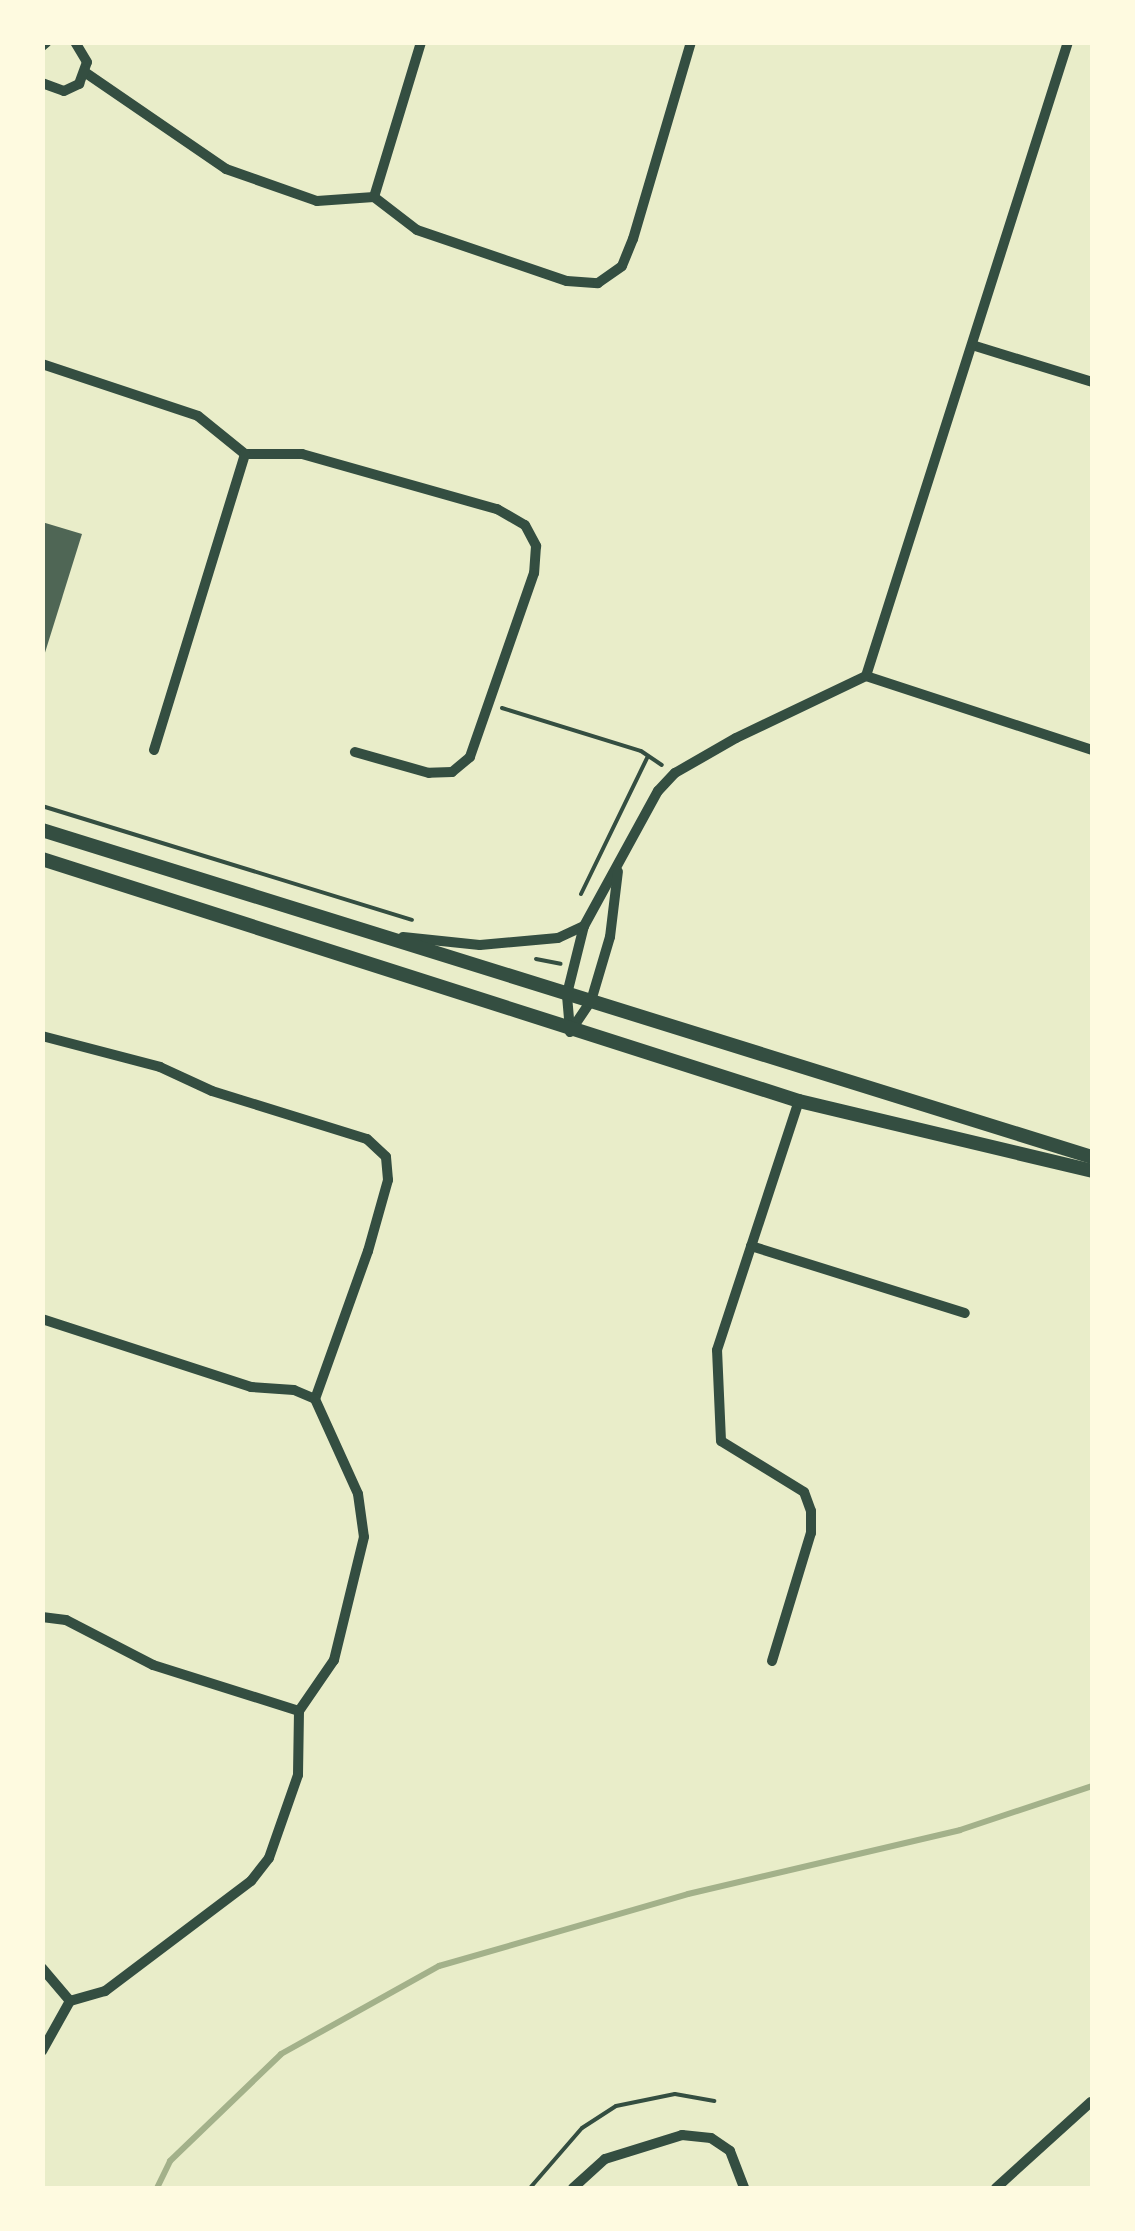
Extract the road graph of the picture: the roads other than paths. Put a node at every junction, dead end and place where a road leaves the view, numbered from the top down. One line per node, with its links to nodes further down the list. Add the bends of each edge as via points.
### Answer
1 (422, 42): 7 (street)
2 (691, 42): 7 (street, via 633,240 622,266 598,283 568,281 417,230)
3 (1068, 42): 8 (street)
4 (76, 43): 5 (street)
5 (86, 73): 6 (street, via 72,88); 7 (street, via 226,169 317,200)
6 (44, 88)
7 (374, 197)
8 (972, 345): 10 (street); 12 (street)
9 (42, 364): 11 (street, via 198,416)
10 (1092, 382)
11 (245, 454): 13 (street); 15 (street, via 302,454 497,509 524,524 536,546 534,573 470,757 452,772 429,774)
12 (866, 676): 14 (street); 18 (street, via 675,773 636,826)
13 (154, 750)
14 (1092, 750)
15 (354, 752)
16 (42, 830): 20 (street)
17 (42, 859): 23 (street)
18 (618, 865): 19 (street); 22 (street, via 610,937)
19 (584, 926): 20 (street, via 558,938 480,945); 21 (street)
20 (357, 932): 21 (street)
21 (567, 994): 22 (street); 23 (street)
22 (591, 1001): 23 (street); 26 (street)
23 (570, 1032): 25 (street)
24 (42, 1036): 31 (street, via 121,1062 160,1067 212,1092 367,1139 386,1158 388,1180 368,1250)
25 (798, 1101): 27 (street); 28 (street)
26 (1092, 1157)
27 (1092, 1171)
28 (750, 1246): 29 (street); 33 (street, via 716,1350 716,1420 721,1441 736,1456 804,1492 811,1511 811,1533)
29 (965, 1312)
30 (42, 1319): 31 (street, via 251,1388 294,1390)
31 (315, 1399): 34 (street, via 358,1494 364,1537 334,1660)
32 (42, 1617): 34 (street, via 66,1620 153,1666)
33 (772, 1661)
34 (298, 1711): 36 (street, via 298,1775 269,1858 251,1881 105,1992)
35 (42, 1968): 36 (street)
36 (70, 2001): 37 (street)
37 (42, 2051)
38 (1091, 2102): 41 (street)
39 (573, 2188): 40 (street, via 604,2159 682,2135 711,2138 730,2151)
40 (744, 2188)
41 (996, 2188)

